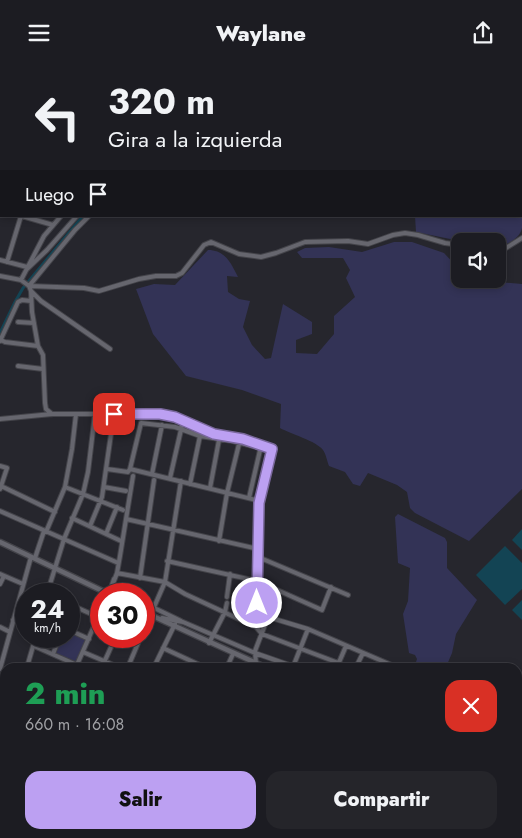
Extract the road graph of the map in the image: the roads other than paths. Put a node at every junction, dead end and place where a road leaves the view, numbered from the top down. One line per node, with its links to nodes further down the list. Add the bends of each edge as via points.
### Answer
1 (22, 217): 11 (street)
2 (25, 217): 6 (street)
3 (60, 217): 6 (street)
4 (76, 217): 12 (street, via 47,251)
5 (88, 217): 15 (street)
6 (53, 225): 12 (street)
7 (522, 238): 9 (street)
8 (451, 244): 15 (street, via 405,233 368,244 305,242 261,257 239,254 209,243 176,276 139,279 99,291)
9 (506, 248)
10 (0, 260): 11 (street)
11 (7, 262): 12 (street)
12 (26, 269): 14 (street)
13 (0, 276): 14 (street)
14 (21, 280): 15 (street)
15 (29, 285): 16 (street)
16 (31, 291): 17 (street); 18 (street)
17 (31, 301): 18 (street); 20 (street); 21 (street, via 18,302)
18 (41, 301): 23 (street)
19 (18, 322): 20 (street)
20 (34, 323): 22 (street)
21 (0, 341): 22 (street)
22 (38, 345): 25 (street, via 43,355)
23 (110, 349)
24 (18, 366): 25 (street)
25 (43, 369): 26 (street)
26 (44, 403): 28 (street); 29 (street)
27 (76, 414): 29 (street); 30 (street); 49 (street)
28 (44, 415): 29 (street); 31 (street)
29 (52, 415)
30 (95, 416): 32 (street, via 160,414); 40 (street, via 113,420); 54 (street)
31 (0, 419)
32 (183, 421): 34 (street); 37 (street, via 214,434)
33 (162, 425): 34 (street); 41 (street, via 141,423); 42 (street)
34 (181, 428): 35 (street); 44 (street)
35 (200, 436): 36 (street); 47 (street)
36 (219, 439): 37 (street); 51 (street)
37 (240, 440): 38 (street); 53 (street)
38 (261, 446): 55 (street); 57 (street, via 272,449)
39 (0, 466): 48 (street, via 7,468)
40 (107, 469): 41 (street, via 128,472); 50 (street)
41 (130, 469): 42 (street)
42 (152, 474): 44 (street)
43 (133, 476): 63 (street)
44 (170, 478): 46 (street)
45 (154, 480): 64 (street)
46 (180, 481): 47 (street); 67 (street)
47 (190, 484): 51 (street)
48 (0, 487): 61 (street)
49 (65, 487): 54 (street); 61 (street)
50 (104, 487): 52 (street); 56 (street)
51 (210, 488): 53 (street)
52 (126, 491)
53 (227, 493): 55 (street); 70 (street)
54 (83, 494): 56 (street); 62 (street)
55 (249, 498): 57 (street)
56 (101, 501): 58 (street); 65 (street)
57 (260, 501): 72 (street)
58 (117, 507): 59 (street); 68 (street)
59 (123, 510)
60 (0, 511): 66 (street)
61 (55, 513): 66 (street)
62 (72, 518): 65 (street); 69 (street)
63 (126, 519): 64 (street); 78 (street)
64 (148, 525): 67 (street); 81 (street)
65 (90, 526): 68 (street)
66 (45, 531): 69 (street); 74 (street)
67 (172, 531): 70 (street); 75 (street)
68 (106, 534): 76 (street, via 121,539)
69 (64, 539): 76 (street); 77 (street)
70 (219, 541): 72 (street)
71 (0, 542): 74 (street)
72 (258, 549): 73 (street)
73 (258, 557): 84 (street); 90 (street)
74 (33, 558): 77 (street); 86 (street)
75 (167, 561): 79 (street); 83 (street)
76 (116, 562): 82 (street)
77 (55, 568): 87 (street); 89 (street)
78 (117, 573): 81 (street); 82 (street)
79 (230, 574): 84 (street); 92 (street)
80 (2, 575): 85 (street); 88 (street)
81 (140, 578): 83 (street)
82 (114, 581)
83 (165, 581): 94 (street); 96 (street, via 184,594)
84 (257, 581): 90 (street, via 322,609); 105 (street)
85 (22, 583)
86 (24, 583)
87 (50, 583)
88 (0, 584)
89 (90, 585)
90 (330, 587): 91 (street)
91 (348, 595)
92 (227, 597)
93 (227, 603): 96 (street)
94 (155, 604)
95 (155, 609): 102 (street)
96 (225, 612): 105 (street); 110 (street)
97 (15, 613): 100 (street)
98 (155, 616): 101 (street)
99 (155, 618): 104 (street)
100 (13, 620): 107 (street)
101 (176, 622): 102 (street); 104 (street)
102 (183, 622): 110 (street)
103 (0, 627): 107 (street)
104 (173, 627): 112 (street); 119 (street)
105 (256, 627): 108 (street)
106 (308, 629): 108 (street, via 268,617); 113 (street); 120 (street)
107 (10, 632): 127 (street)
108 (262, 634): 120 (street); 122 (street)
109 (80, 635): 111 (street)
110 (213, 636): 112 (street); 122 (street)
111 (89, 639): 121 (street)
112 (209, 643): 125 (street)
113 (346, 646): 123 (street); 140 (street)
114 (33, 648): 128 (street)
115 (40, 648): 124 (street)
116 (55, 648): 124 (street)
117 (110, 648): 126 (street)
118 (136, 648): 131 (street)
119 (163, 648): 132 (street); 133 (street)
120 (300, 648): 138 (street); 139 (street)
121 (83, 652): 126 (street); 130 (street)
122 (255, 653): 136 (street); 137 (street)
123 (362, 653): 141 (street); 142 (street)
124 (53, 654): 129 (street)
125 (234, 654): 134 (street); 135 (street)
126 (104, 662)
127 (1, 663)
128 (28, 663)
129 (69, 663)
130 (78, 663)
131 (130, 663)
132 (156, 663)
133 (195, 663)
134 (230, 663)
135 (250, 663)
136 (255, 663)
137 (283, 663)
138 (295, 663)
139 (334, 663)
140 (339, 663)
141 (358, 663)
142 (386, 663)

